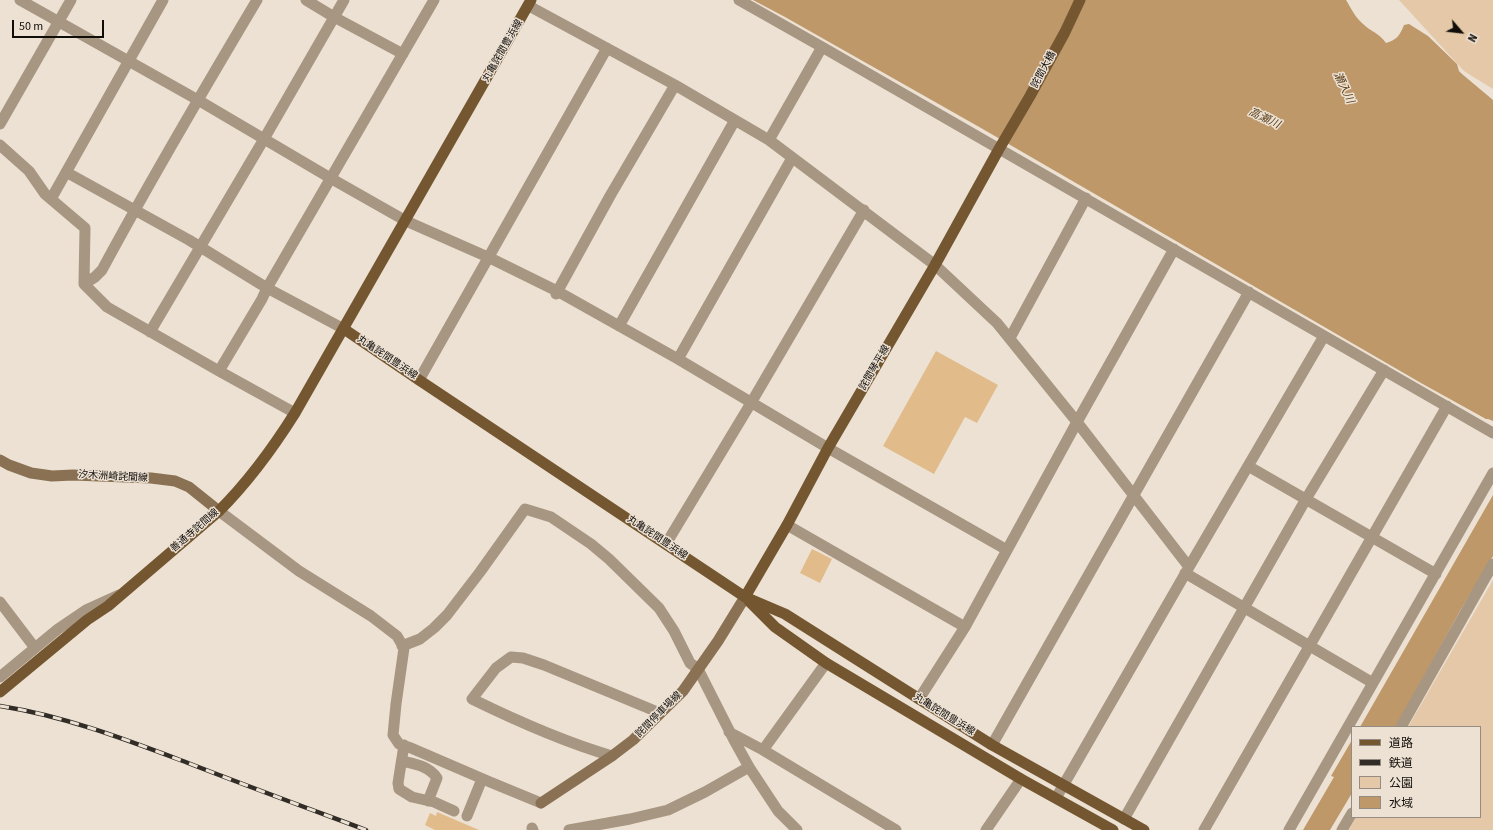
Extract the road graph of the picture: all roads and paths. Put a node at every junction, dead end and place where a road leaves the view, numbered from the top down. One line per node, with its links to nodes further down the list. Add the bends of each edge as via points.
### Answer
1 (20, 0): 12 (street)
2 (71, 0): 12 (street)
3 (163, 0): 16 (street)
4 (257, 0): 18 (street)
5 (306, 0): 11 (street)
6 (344, 0): 11 (street)
7 (434, 0): 15 (street)
8 (739, 0): 13 (street)
9 (1080, 0): 22 (main road, 詫間大橋)
10 (530, 3): 14 (street); 33 (main road, 丸亀詫間豊浜線)
11 (334, 17): 15 (street); 21 (street)
12 (59, 21): 16 (street); 20 (street)
13 (822, 47): 23 (street); 25 (street)
14 (608, 48): 17 (street); 36 (street)
15 (403, 54): 28 (street)
16 (128, 61): 18 (street); 27 (street)
17 (675, 85): 19 (street); 40 (street)
18 (198, 100): 21 (street); 32 (street)
19 (735, 120): 23 (street); 42 (street)
20 (0, 124)
21 (264, 139): 28 (street); 34 (street)
22 (1005, 139): 25 (main road, 詫間琴平線)
23 (769, 140): 26 (street)
24 (0, 145): 30 (street, via 29,171)
25 (999, 149): 29 (street); 37 (main road, 詫間琴平線)
26 (792, 158): 31 (street); 47 (street)
27 (66, 172): 30 (street); 32 (street)
28 (332, 179): 33 (street); 39 (street)
29 (1086, 198): 35 (street); 46 (street)
30 (51, 199): 38 (street, via 85,228)
31 (864, 210): 37 (street); 51 (street)
32 (134, 211): 34 (street); 38 (street, via 102,270)
33 (406, 221): 36 (street); 43 (main road, 丸亀詫間豊浜線)
34 (200, 247): 39 (street); 44 (street)
35 (1174, 249): 41 (street); 54 (street)
36 (490, 258): 40 (street); 50 (street)
37 (935, 264): 46 (street); 56 (main road, 詫間琴平線)
38 (84, 284): 44 (street, via 107,307)
39 (267, 288): 43 (street); 49 (street)
40 (556, 292): 42 (street)
41 (1249, 292): 45 (street); 60 (street)
42 (619, 326): 47 (street)
43 (344, 329): 50 (main road, 丸亀詫間豊浜線); 53 (main road, 善通寺詫間線)
44 (150, 332): 49 (street)
45 (1324, 336): 48 (street); 58 (street)
46 (1010, 338): 54 (street)
47 (678, 359): 51 (street)
48 (1384, 370): 52 (street); 61 (street)
49 (219, 372): 53 (street)
50 (419, 380): 65 (main road, 丸亀詫間豊浜線)
51 (752, 403): 56 (street); 65 (street)
52 (1447, 406): 55 (street); 64 (street)
53 (296, 413): 62 (main road, 善通寺詫間線, via 254,473)
54 (1077, 422): 60 (street); 66 (street)
55 (1493, 433)
56 (828, 448): 63 (main road, 詫間琴平線); 66 (street)
57 (0, 460): 62 (main road, 汐木洲崎詫間線, via 31,473 52,476 89,475 175,481 189,487)
58 (1248, 466): 61 (street); 68 (street)
59 (1493, 473): 69 (street)
60 (1133, 496): 68 (street); 87 (street)
61 (1306, 500): 64 (street); 73 (street)
62 (219, 511): 70 (main road, 善通寺詫間線); 75 (street, via 299,571 371,616 397,636)
63 (787, 525): 71 (main road, 詫間琴平線); 74 (street)
64 (1372, 538): 69 (street); 76 (street)
65 (666, 544): 71 (main road, 丸亀詫間豊浜線)
66 (1007, 550): 74 (street)
67 (1493, 564): 85 (street)
68 (1187, 570): 73 (street); 95 (street)
69 (1436, 574): 81 (street)
70 (124, 593): 77 (street, via 86,610); 82 (main road, 善通寺詫間線)
71 (745, 597): 78 (main road, 丸亀詫間豊浜線, via 775,627); 79 (main road, 詫間停車場線); 83 (main road, 丸亀詫間豊浜線, via 785,614)
72 (0, 602): 77 (street)
73 (1244, 608): 76 (street); 102 (street)
74 (965, 627): 83 (street)
75 (402, 646): 79 (street, via 420,639 447,615 525,509 552,517 609,559 659,608 690,663); 88 (street, via 404,648 393,735 399,744)
76 (1309, 647): 81 (street); 109 (street)
77 (35, 648): 80 (street)
78 (826, 663): 89 (street); 94 (main road, 丸亀詫間豊浜線)
79 (698, 669): 84 (main road, 詫間停車場線, via 683,691); 86 (street)
80 (0, 677)
81 (1373, 683): 110 (street)
82 (0, 692)
83 (918, 699): 87 (main road, 丸亀詫間豊浜線)
84 (660, 713): 90 (main road, 詫間停車場線, via 633,740); 90 (street, via 544,665 511,657 496,668 472,699 506,716 593,751)
85 (1402, 726)
86 (730, 732): 89 (street); 92 (street)
87 (992, 745): 95 (main road, 丸亀詫間豊浜線)
88 (404, 746): 91 (street); 93 (street)
89 (763, 750): 105 (street)
90 (612, 756): 98 (main road, 詫間停車場線)
91 (402, 760): 97 (street, via 399,789 412,797); 97 (street, via 423,766 437,778)
92 (749, 767): 103 (street, via 668,810); 104 (street, via 778,811)
93 (482, 779): 98 (street); 101 (street)
94 (1021, 779): 96 (main road, 丸亀詫間豊浜線); 106 (street)
95 (1064, 784): 96 (street); 102 (main road, 丸亀詫間豊浜線)
96 (1056, 798): 107 (main road, 丸亀詫間豊浜線)
97 (428, 801): 99 (street)
98 (541, 803)
99 (454, 811)
100 (1351, 815): 111 (street)
101 (467, 816)
102 (1124, 819): 108 (main road, 丸亀詫間豊浜線)
103 (569, 830)
104 (797, 830)
105 (896, 830)
106 (986, 830)
107 (1113, 830)
108 (1144, 830)
109 (1204, 830)
110 (1289, 830)
111 (1342, 830)

